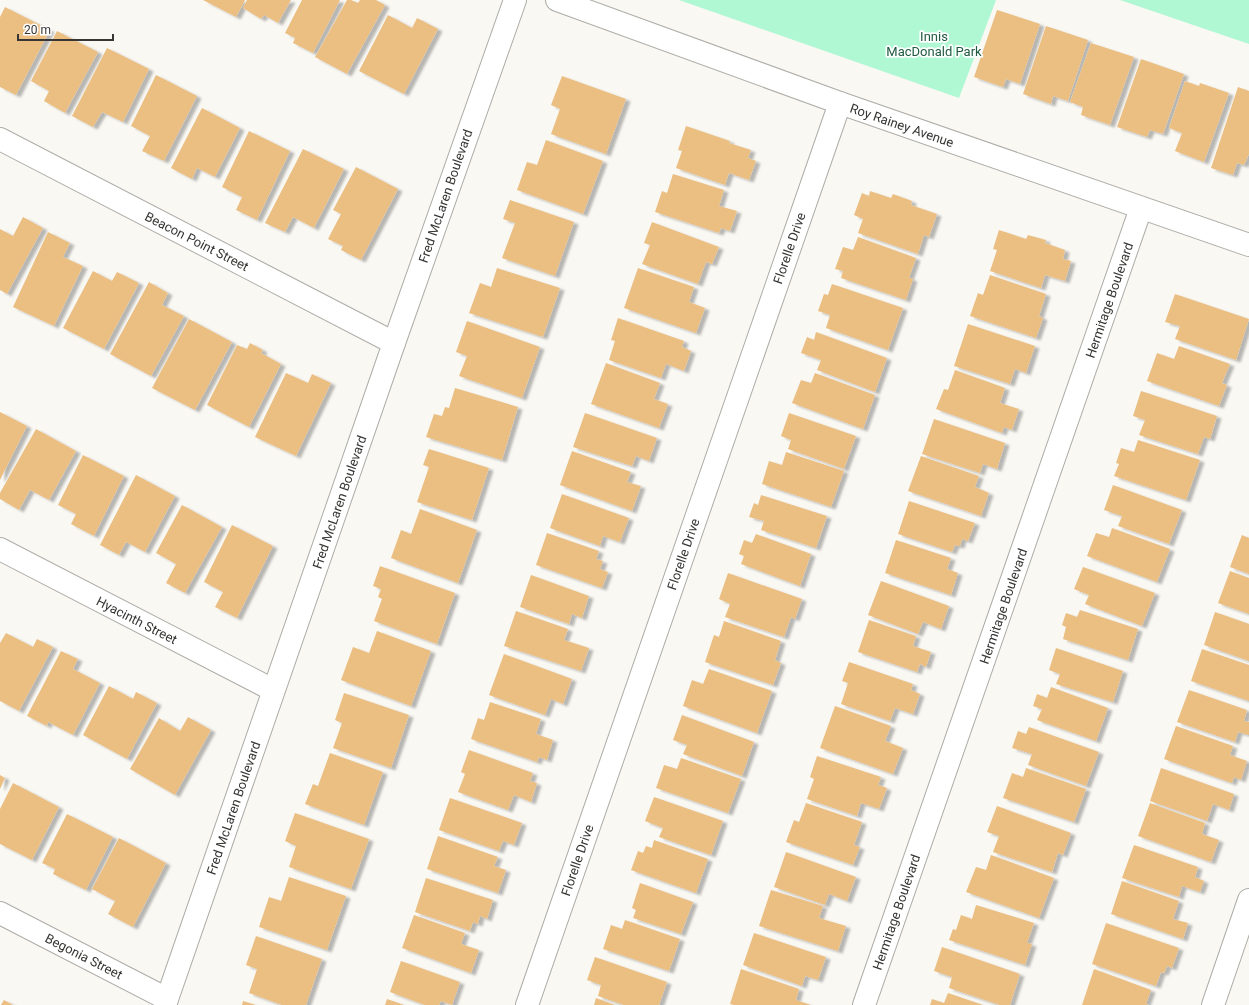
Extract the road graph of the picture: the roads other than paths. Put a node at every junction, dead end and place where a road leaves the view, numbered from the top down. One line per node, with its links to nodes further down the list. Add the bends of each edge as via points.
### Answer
1 (515, 0): 7 (street, Fred McLaren Boulevard)
2 (557, 0): 3 (street, Roy Rainey Avenue)
3 (840, 103): 5 (street, Roy Rainey Avenue); 13 (street, Florelle Drive)
4 (0, 139): 7 (street, Beacon Point Street)
5 (1141, 208): 6 (street, Roy Rainey Avenue); 14 (street, Hermitage Boulevard)
6 (1249, 245)
7 (394, 343): 9 (street, Fred McLaren Boulevard)
8 (0, 549): 9 (street, Hyacinth Street)
9 (273, 690): 12 (street, Fred McLaren Boulevard)
10 (1249, 900): 15 (street)
11 (0, 913): 12 (street, Begonia Street)
12 (166, 1002)
13 (527, 1005)
14 (864, 1005)
15 (1213, 1005)

